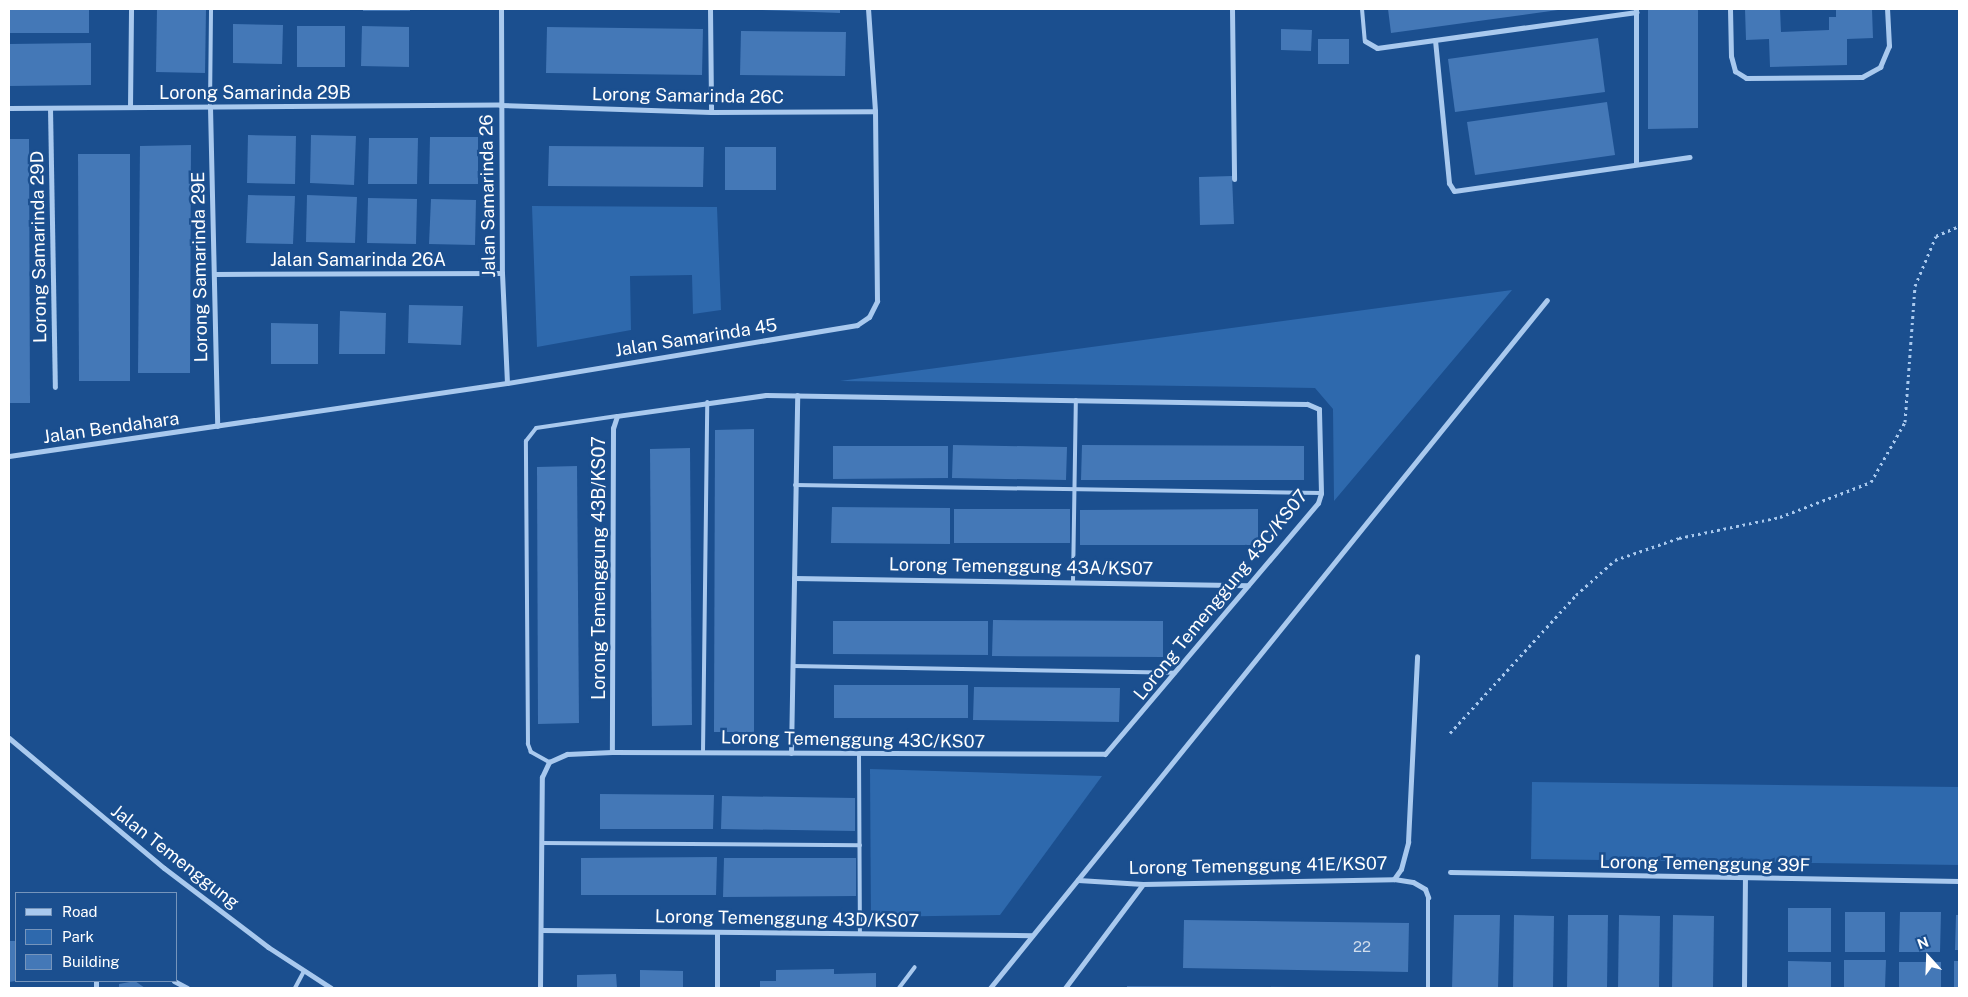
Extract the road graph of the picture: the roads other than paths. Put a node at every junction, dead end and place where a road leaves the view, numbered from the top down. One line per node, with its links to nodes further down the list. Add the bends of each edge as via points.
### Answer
1 (131, 9): 14 (street)
2 (211, 9): 15 (lane)
3 (501, 9): 13 (street, Jalan Samarinda 26)
4 (710, 9): 19 (street)
5 (868, 9): 18 (street, Jalan Samarinda 45)
6 (1232, 9): 22 (street)
7 (1362, 9): 12 (lane)
8 (1730, 9): 9 (street, via 1731,56 1735,71 1746,78 1862,77 1880,67 1889,46)
9 (1887, 9)
10 (1636, 10): 11 (street); 21 (street)
11 (1435, 40): 12 (street, via 1378,48); 21 (street, via 1448,183 1454,190)
12 (1365, 41)
13 (500, 105): 15 (street, Lorong Samarinda 29B); 19 (street, Lorong Samarinda 26C); 23 (street, Jalan Samarinda 26)
14 (130, 107): 15 (street, Lorong Samarinda 29B); 17 (street, Lorong Samarinda 29B)
15 (210, 107): 24 (street, Lorong Samarinda 29E)
16 (9, 108): 17 (street, Lorong Samarinda 29B)
17 (50, 108): 27 (street, Lorong Samarinda 29D)
18 (875, 111): 19 (street, Lorong Samarinda 26C); 26 (street, Jalan Samarinda 45, via 877,301 870,317 857,326)
19 (711, 112)
20 (1690, 157): 21 (street)
21 (1636, 164)
22 (1234, 179)
23 (502, 272): 24 (street, Jalan Samarinda 26A); 26 (street, Jalan Samarinda 26)
24 (214, 274): 32 (street, Lorong Samarinda 29E)
25 (1547, 300): 54 (street)
26 (507, 383): 32 (street, Jalan Samarinda 45)
27 (55, 387)
28 (797, 395): 29 (street, Lorong Temenggung 43C/KS07); 30 (street, Lorong Temenggung 43B/KS07); 34 (street)
29 (1076, 400): 35 (lane); 36 (street, Lorong Temenggung 43C/KS07, via 1307,404 1319,409)
30 (706, 402): 31 (street, Lorong Temenggung 43B/KS07); 45 (lane)
31 (617, 416): 44 (street, Lorong Temenggung 43B/KS07, via 613,428); 48 (lane, via 536,428 526,442 528,744 531,752)
32 (218, 426): 33 (street, Jalan Bendahara)
33 (9, 456)
34 (796, 485): 35 (lane); 37 (street)
35 (1075, 491): 36 (lane); 38 (lane)
36 (1321, 493): 39 (street, Lorong Temenggung 43C/KS07, via 1318,503)
37 (794, 578): 38 (street, Lorong Temenggung 43A/KS07); 41 (street)
38 (1073, 582): 39 (street, Lorong Temenggung 43A/KS07)
39 (1248, 585): 42 (street, Lorong Temenggung 43C/KS07)
40 (1417, 656): 52 (street, Lorong Temenggung 41E/KS07, via 1408,842 1401,869)
41 (793, 666): 42 (lane); 46 (street)
42 (1175, 673): 47 (street, Lorong Temenggung 43C/KS07, via 1115,746 1096,757)
43 (9, 738): 63 (street, Jalan Temenggung, via 164,868)
44 (612, 752): 45 (street, Lorong Temenggung 43C/KS07); 48 (street, Lorong Temenggung 43C/KS07, via 567,754)
45 (703, 752): 46 (street, Lorong Temenggung 43C/KS07)
46 (792, 753): 47 (street, Lorong Temenggung 43C/KS07)
47 (859, 754): 50 (lane)
48 (549, 762): 49 (street, via 542,777)
49 (542, 843): 50 (lane); 58 (street)
50 (860, 845): 60 (lane)
51 (1450, 872): 53 (street, Lorong Temenggung 39F)
52 (1394, 879): 56 (street, Lorong Temenggung 41E/KS07); 57 (street, via 1413,882 1425,889)
53 (1744, 879): 55 (street, Lorong Temenggung 39F); 74 (street)
54 (1078, 880): 56 (street, Lorong Temenggung 41E/KS07); 61 (street)
55 (1959, 881)
56 (1143, 884): 72 (street)
57 (1428, 897): 73 (lane)
58 (541, 930): 59 (street, Lorong Temenggung 43D/KS07); 68 (street)
59 (716, 933): 60 (street, Lorong Temenggung 43D/KS07); 69 (street)
60 (860, 934): 61 (street, Lorong Temenggung 43D/KS07)
61 (1032, 935): 71 (street)
62 (915, 967): 70 (lane)
63 (304, 971): 66 (lane); 67 (street, Jalan Temenggung)
64 (176, 982): 65 (street)
65 (187, 988)
66 (295, 988)
67 (331, 988)
68 (540, 988)
69 (717, 988)
70 (899, 988)
71 (990, 988)
72 (1065, 988)
73 (1428, 988)
74 (1744, 988)

